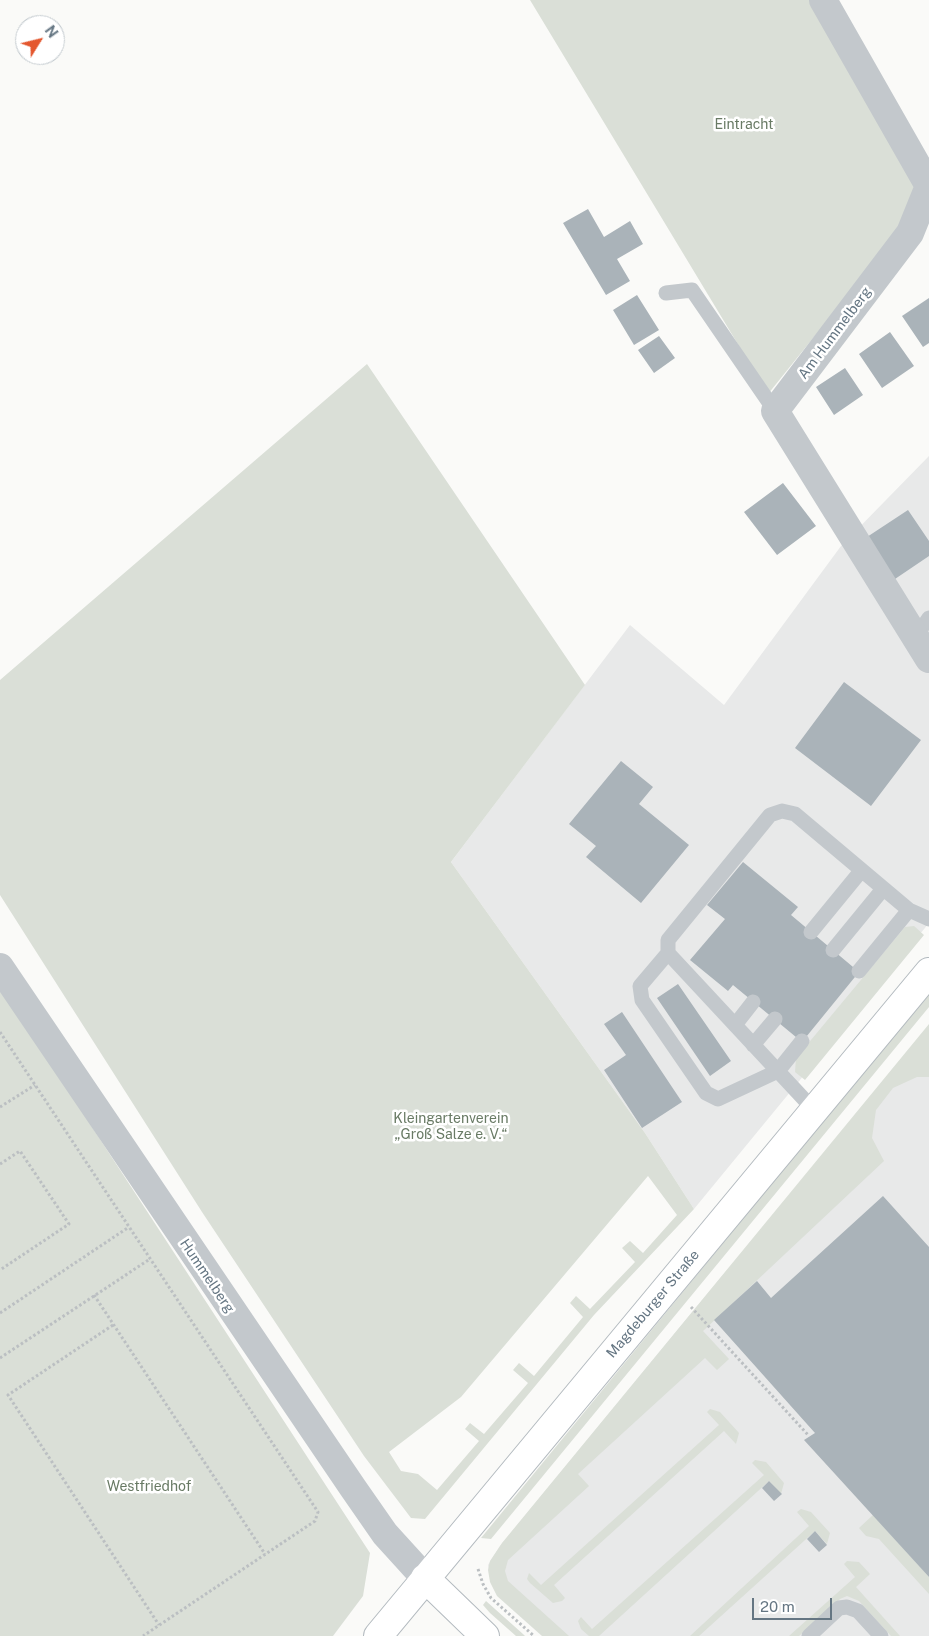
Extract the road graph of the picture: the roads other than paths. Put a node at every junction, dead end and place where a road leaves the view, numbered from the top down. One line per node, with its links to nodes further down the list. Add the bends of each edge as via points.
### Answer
1 (823, 0): 3 (street, Am Hummelberg, via 929,186 910,233)
2 (666, 293): 3 (lane, via 692,290)
3 (776, 411): 4 (street)
4 (920, 625): 5 (street)
5 (929, 659)
6 (861, 871): 7 (lane); 10 (lane); 12 (lane, via 794,814 782,811 770,815 668,940)
7 (883, 889): 8 (lane); 11 (lane)
8 (909, 910): 9 (lane); 14 (lane)
9 (929, 918)
10 (811, 932)
11 (833, 950)
12 (668, 953): 18 (lane); 21 (lane, via 640,986 642,1000 706,1093 718,1099)
13 (0, 966): 23 (street, Hummelberg, via 353,1488 385,1534)
14 (859, 971)
15 (929, 972): 22 (main road, Magdeburger Straße)
16 (754, 1002): 18 (lane)
17 (775, 1019): 20 (lane)
18 (735, 1025): 20 (lane)
19 (802, 1041): 21 (lane)
20 (753, 1045): 21 (lane)
21 (778, 1071): 22 (lane)
22 (815, 1111): 23 (main road, Magdeburger Straße)
23 (424, 1578): 24 (main road, Magdeburger Straße); 25 (main road)
24 (378, 1636)
25 (485, 1636)
26 (809, 1636): 27 (lane, via 839,1608 847,1607 858,1611)
27 (881, 1636)

